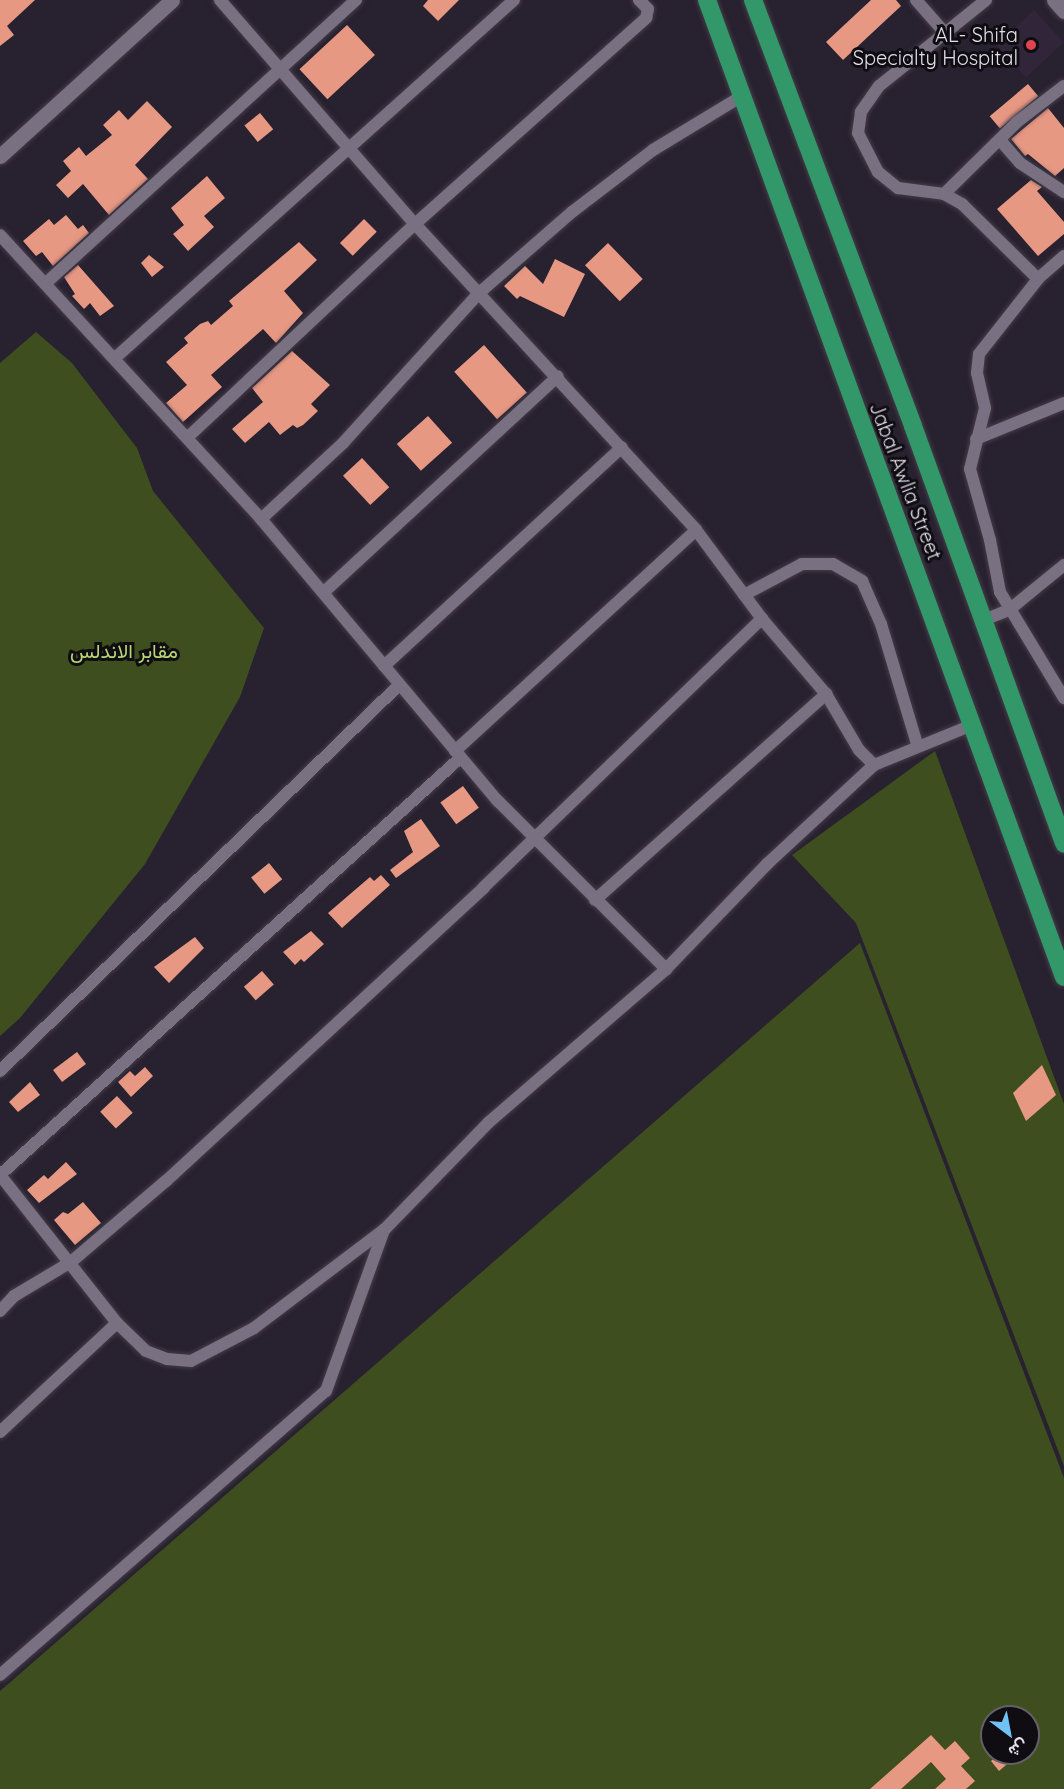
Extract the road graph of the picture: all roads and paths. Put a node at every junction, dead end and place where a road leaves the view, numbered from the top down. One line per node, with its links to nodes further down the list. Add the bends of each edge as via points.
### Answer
1 (172, 0): 18 (street)
2 (220, 0): 13 (street)
3 (356, 0): 13 (street)
4 (514, 0): 17 (street)
5 (639, 0): 22 (street, via 648,9 646,18)
6 (707, 0): 15 (highway, Jabal Awlia Street)
7 (753, 0): 41 (highway, Jabal Awlia Street)
8 (916, 0): 12 (street)
9 (986, 0): 12 (street)
10 (1054, 0): 11 (street)
11 (1064, 11)
12 (945, 33): 20 (street, via 879,86 861,112 858,133 878,171 898,188)
13 (280, 68): 17 (street); 26 (street)
14 (1064, 86): 16 (street)
15 (740, 97): 27 (street, via 653,150 572,212); 46 (highway, Jabal Awlia Street)
16 (999, 140): 19 (street, via 1020,163); 20 (street)
17 (349, 148): 22 (street); 28 (street)
18 (0, 156)
19 (1059, 190): 21 (street)
20 (944, 194): 25 (street, via 976,216)
21 (1064, 204)
22 (415, 224): 27 (street); 31 (street)
23 (0, 235): 26 (street)
24 (1064, 256): 25 (street)
25 (1038, 279): 32 (street, via 979,354 977,373 985,408)
26 (46, 283): 28 (street)
27 (479, 293): 29 (street); 34 (street, via 343,443)
28 (115, 358): 31 (street)
29 (558, 376): 33 (street); 37 (street)
30 (1064, 403): 32 (street)
31 (188, 437): 34 (street)
32 (976, 439): 39 (street, via 970,469 990,540 995,575)
33 (622, 447): 35 (street); 42 (street)
34 (261, 519): 37 (street)
35 (696, 530): 38 (street); 48 (street)
36 (1064, 565): 39 (street)
37 (324, 592): 42 (street)
38 (744, 595): 40 (street); 47 (street, via 802,564 833,564 862,582 879,616)
39 (1009, 610): 41 (street); 45 (street)
40 (762, 619): 44 (street); 50 (street)
41 (984, 620): 51 (highway, Jabal Awlia Street)
42 (384, 666): 43 (street)
43 (399, 685): 48 (street); 56 (street)
44 (826, 694): 49 (street, via 859,750); 52 (street)
45 (1064, 698)
46 (972, 725): 47 (street); 53 (highway, Jabal Awlia Street)
47 (918, 747): 49 (street)
48 (457, 754): 50 (street); 57 (street)
49 (874, 765): 54 (street, via 767,864)
50 (534, 840): 52 (street); 59 (street, via 166,1181)
51 (1064, 844)
52 (595, 900): 54 (street)
53 (1061, 956): 55 (highway, Jabal Awlia Street)
54 (666, 969): 58 (street, via 489,1122)
55 (1064, 977)
56 (0, 1071)
57 (0, 1175): 59 (street)
58 (385, 1229): 61 (street, via 254,1328 191,1361 167,1359 146,1351); 63 (street, via 326,1391)
59 (71, 1262): 60 (street, via 14,1296); 61 (street)
60 (0, 1311)
61 (117, 1323): 62 (street)
62 (0, 1432)
63 (0, 1675)

